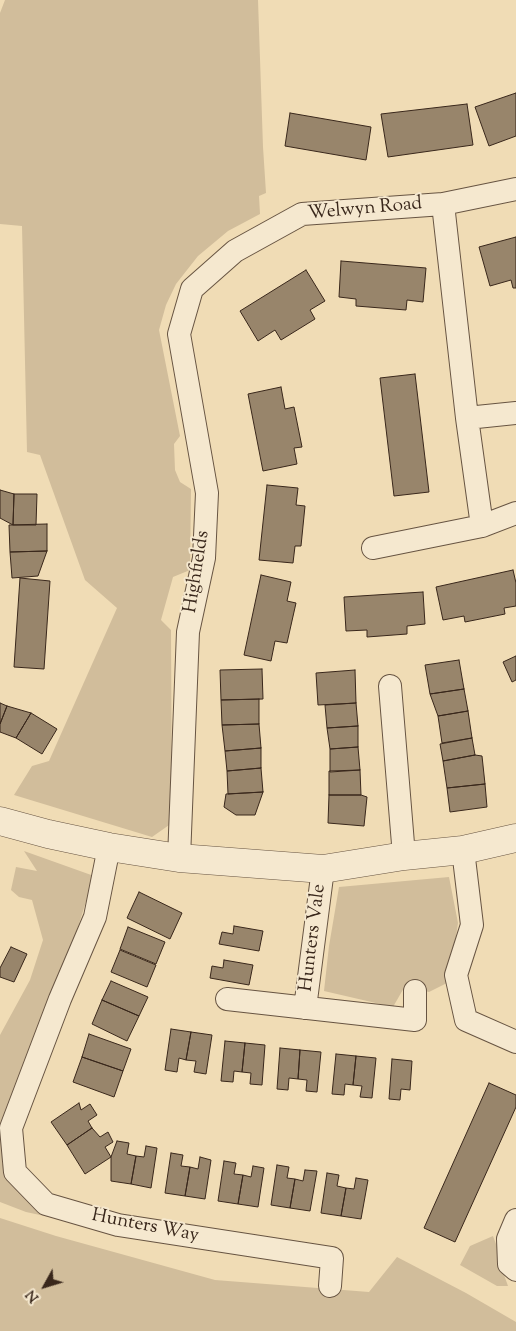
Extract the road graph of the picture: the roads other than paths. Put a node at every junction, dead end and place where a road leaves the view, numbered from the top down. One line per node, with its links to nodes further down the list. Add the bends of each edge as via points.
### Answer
1 (516, 189): 2 (street, Welwyn Road)
2 (443, 204): 3 (street, Welwyn Road, via 302,214 235,252); 5 (street, Welwyn Road)
3 (192, 290): 15 (street, Highfields, via 179,334 207,493 204,558 188,632)
4 (516, 413): 5 (street)
5 (467, 418): 7 (street, Welwyn Road)
6 (516, 513): 7 (street)
7 (482, 526): 8 (street)
8 (373, 548)
9 (390, 686): 14 (street)
10 (0, 821): 12 (street)
11 (516, 838): 13 (street)
12 (110, 847): 15 (street); 23 (street, Hunters Way, via 95,917 60,999 12,1128 15,1172 46,1204 118,1225 332,1258)
13 (463, 850): 14 (street); 20 (street, via 472,924 456,975 466,1020)
14 (404, 856): 16 (street)
15 (179, 858): 16 (street)
16 (323, 869): 19 (street, Hunters Vale)
17 (415, 991): 19 (street, Hunters Vale, via 415,1020)
18 (227, 999): 19 (street, Hunters Vale)
19 (305, 1008)
20 (516, 1042)
21 (516, 1220): 22 (street, via 508,1239 509,1264)
22 (516, 1270)
23 (330, 1286)

